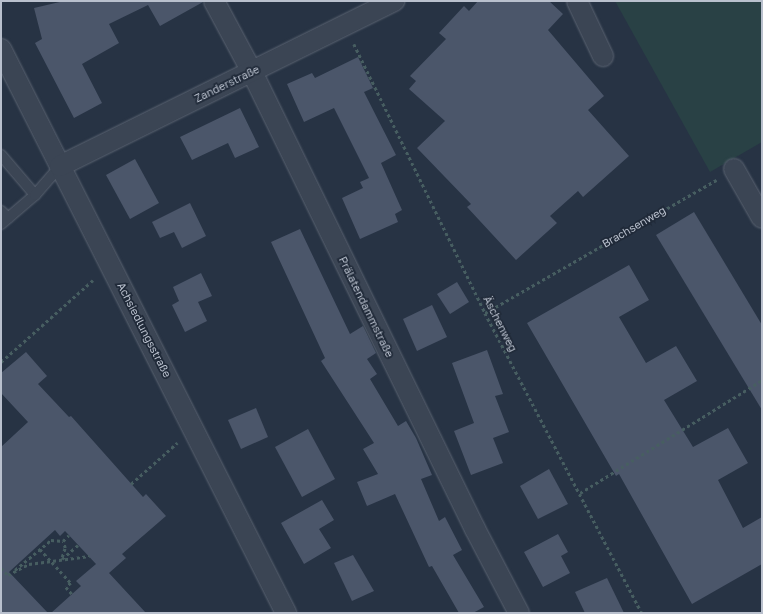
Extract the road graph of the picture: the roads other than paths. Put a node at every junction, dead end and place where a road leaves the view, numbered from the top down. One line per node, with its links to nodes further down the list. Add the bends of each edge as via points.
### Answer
1 (214, 1): 6 (street, Prälatendammstraße)
2 (394, 1): 6 (street, Zanderstraße)
3 (577, 1): 5 (street)
4 (1, 49): 8 (street, Achsiedlungsstraße)
5 (603, 56)
6 (252, 72): 8 (street, Zanderstraße); 14 (street, Prälatendammstraße, via 474,529)
7 (1, 155): 10 (lane)
8 (60, 166): 10 (lane); 13 (street, Achsiedlungsstraße)
9 (734, 169): 12 (street)
10 (35, 195): 11 (lane)
11 (3, 217)
12 (762, 218)
13 (286, 613)
14 (519, 613)

